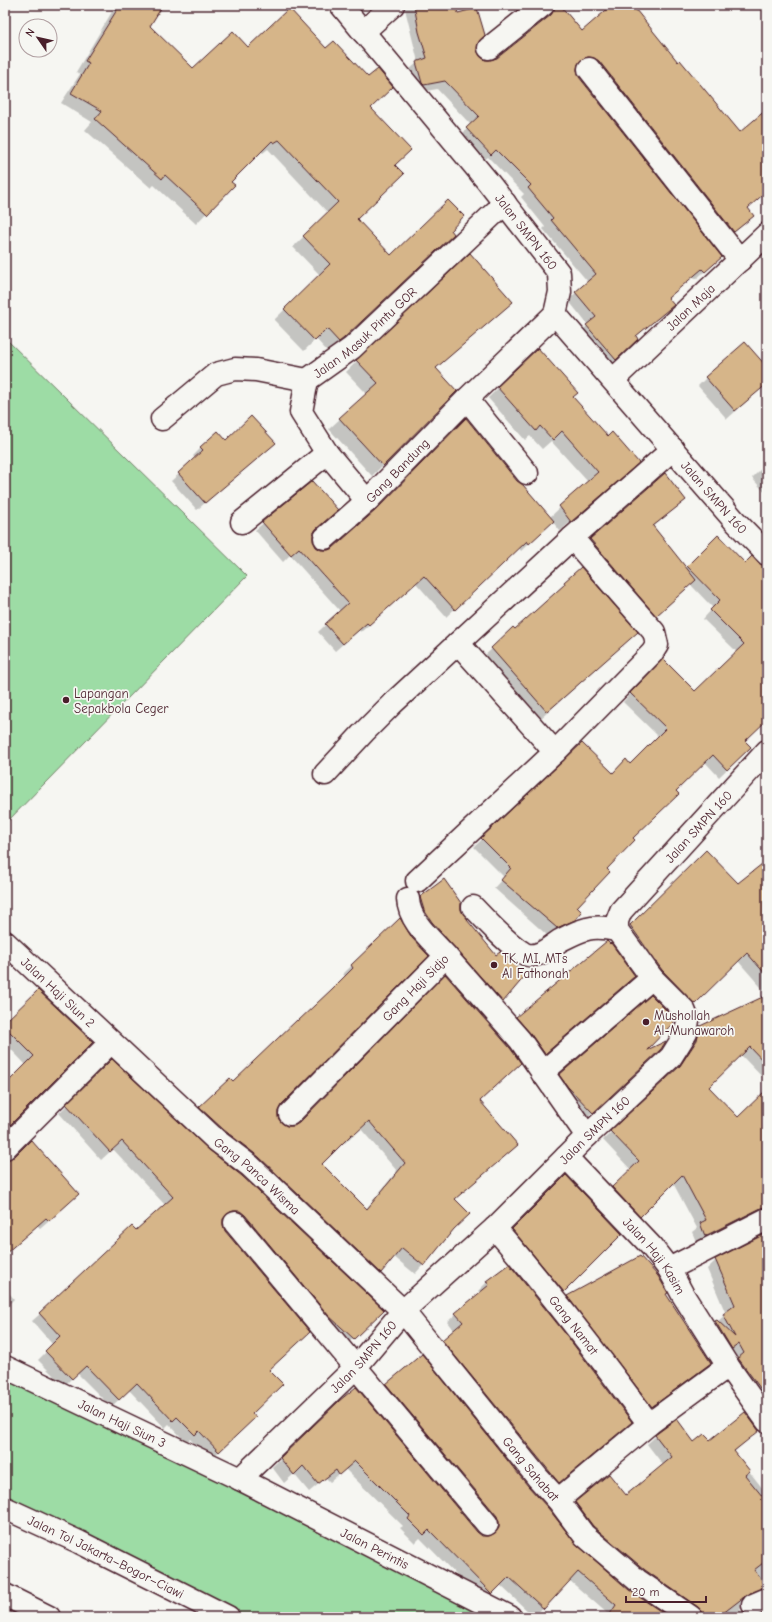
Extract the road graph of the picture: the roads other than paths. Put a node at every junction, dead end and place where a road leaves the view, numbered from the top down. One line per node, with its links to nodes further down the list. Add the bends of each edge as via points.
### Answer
1 (341, 5): 4 (main road, Jalan SMPN 160)
2 (393, 5): 4 (main road)
3 (543, 5): 5 (main road)
4 (363, 32): 7 (main road, Jalan SMPN 160)
5 (489, 48)
6 (589, 69): 9 (main road)
7 (506, 203): 10 (main road, Jalan SMPN 160, via 559,273 560,292); 12 (main road, Jalan Masuk Pintu GOR, via 352,348)
8 (767, 234): 9 (main road, Jalan Maja)
9 (740, 260): 11 (main road, Jalan Maja)
10 (555, 314): 11 (main road, Jalan SMPN 160); 13 (main road, Gang Bandung)
11 (614, 379): 15 (main road, Jalan SMPN 160)
12 (307, 380): 14 (main road, Jalan Masuk Pintu GOR, via 256,370 235,369 223,372 216,374); 16 (main road, via 301,412)
13 (467, 399): 17 (main road); 18 (main road, Gang Bandung)
14 (162, 419)
15 (673, 449): 21 (main road); 22 (main road, Jalan SMPN 160)
16 (327, 453): 18 (main road); 19 (main road)
17 (527, 473)
18 (367, 501): 20 (main road, Gang Bandung)
19 (242, 522)
20 (325, 538)
21 (572, 538): 23 (main road); 25 (main road, via 654,632 656,645 652,653)
22 (767, 554)
23 (458, 643): 25 (main road); 26 (main road, via 392,704)
24 (767, 751): 28 (main road, Jalan SMPN 160, via 622,912 617,921)
25 (555, 752): 30 (main road, via 412,890 408,908 412,918)
26 (325, 774)
27 (472, 906): 28 (main road, via 512,945 531,956 540,954 561,940 587,929 601,927)
28 (617, 930): 31 (main road, Jalan SMPN 160)
29 (5, 942): 32 (main road, Jalan Haji Siun 2)
30 (446, 956): 33 (main road, Gang Haji Sidjo, via 520,1040); 34 (main road, Gang Haji Sidjo)
31 (652, 978): 33 (main road); 35 (main road, Jalan SMPN 160, via 684,1010 688,1020 686,1033 671,1057)
32 (111, 1042): 36 (main road); 42 (main road, Gang Panca Wisma, via 216,1140 250,1166)
33 (542, 1073): 35 (main road, Gang Haji Sidjo)
34 (290, 1114)
35 (587, 1136): 37 (main road, Jalan SMPN 160)
36 (5, 1148)
37 (566, 1157): 40 (main road, Jalan SMPN 160); 41 (main road, Jalan Haji Kasim, via 651,1246)
38 (767, 1219): 41 (main road)
39 (235, 1223): 43 (main road)
40 (495, 1228): 42 (main road, Jalan SMPN 160); 47 (main road, Gang Namat, via 607,1367)
41 (669, 1269): 44 (main road, Jalan Haji Kasim)
42 (403, 1311): 43 (main road, Jalan SMPN 160); 49 (main road, Gang Sahabat)
43 (356, 1366): 48 (main road, Jalan SMPN 160); 51 (main road)
44 (728, 1366): 46 (main road, Jalan Haji Kasim); 47 (main road)
45 (5, 1367): 48 (main road, Jalan Haji Siun 3)
46 (767, 1421)
47 (649, 1424): 49 (main road)
48 (240, 1479): 56 (main road, Jalan Perintis)
49 (558, 1500): 53 (main road, Gang Sahabat, via 584,1535 637,1580)
50 (5, 1508): 55 (main road, Jalan Tol Jakarta–Bogor–Ciawi)
51 (487, 1524)
52 (5, 1595): 54 (main road)
53 (684, 1612)
54 (49, 1617)
55 (228, 1617)
56 (510, 1617)

